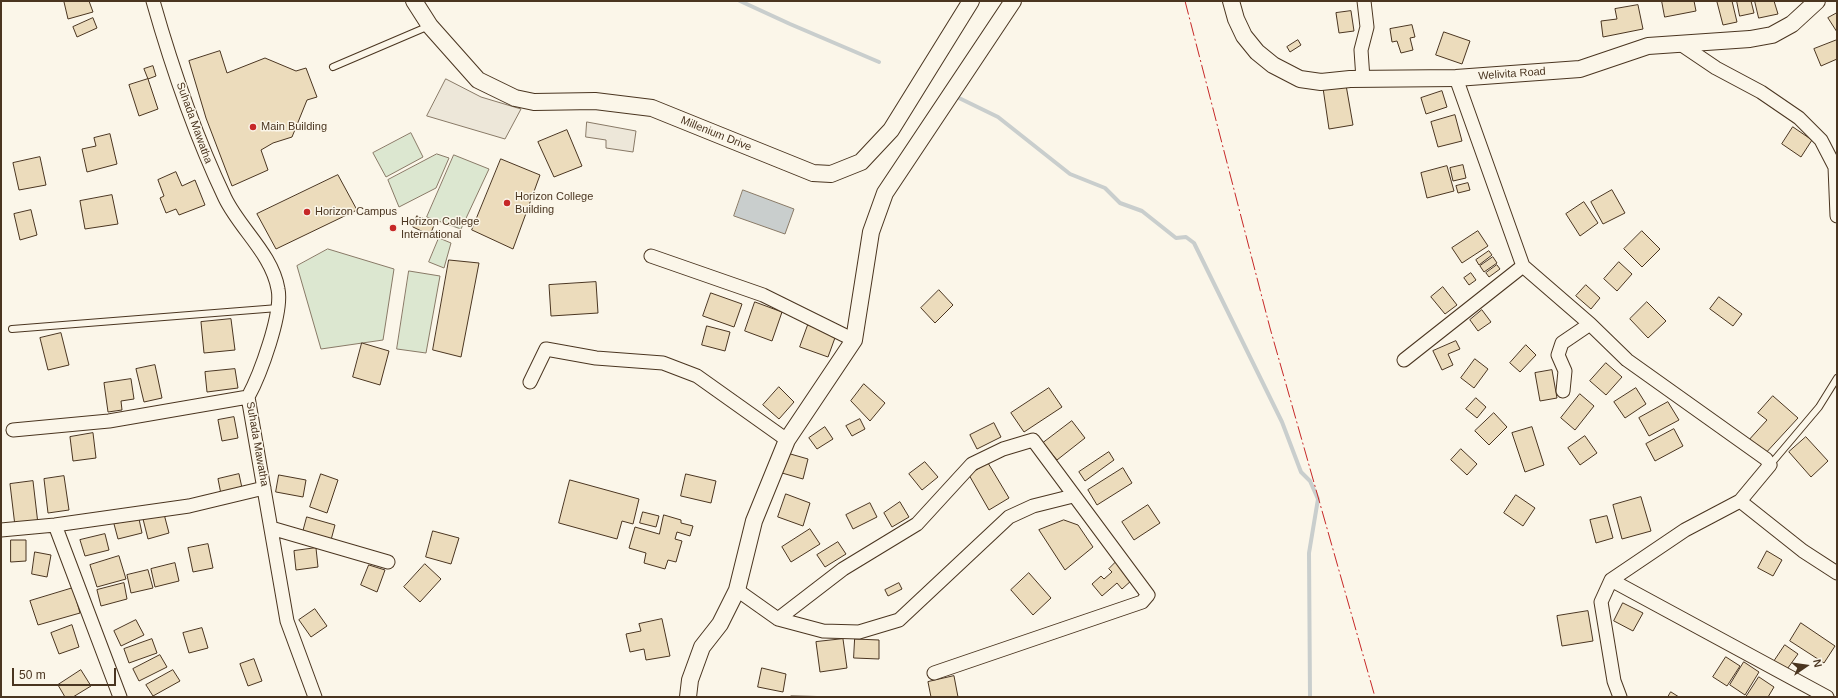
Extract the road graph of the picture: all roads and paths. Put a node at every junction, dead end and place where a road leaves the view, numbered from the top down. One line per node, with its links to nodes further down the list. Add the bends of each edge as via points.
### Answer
1 (153, 1): 16 (street, Suhada Mawatha, via 173,66 210,164 226,200 273,273 278,290)
2 (414, 1): 8 (street, Millenium Drive)
3 (971, 1): 8 (street, Millenium Drive, via 891,130 861,162 831,174 813,173 652,108 595,101 534,102 515,98 478,80)
4 (1013, 1): 19 (street, via 885,193 871,232)
5 (1231, 1): 12 (street, Welivita Road, via 1244,36 1257,52 1273,65 1300,79 1321,82)
6 (1364, 1): 12 (street, via 1367,27 1361,50)
7 (1817, 1): 9 (street, Welivita Road, via 1792,24 1772,35 1750,39)
8 (430, 26): 10 (lane)
9 (1679, 43): 11 (street, Welivita Road, via 1648,46 1580,69); 13 (street, via 1716,68 1774,100 1799,118 1821,140 1835,167)
10 (333, 67)
11 (1456, 78): 12 (street, Welivita Road); 15 (street)
12 (1363, 79)
13 (1837, 216)
14 (651, 256): 19 (street, via 763,295)
15 (1523, 266): 17 (street); 20 (street)
16 (278, 308): 18 (lane); 24 (street, Suhada Mawatha, via 268,348)
17 (1590, 324): 23 (street, via 1562,343 1558,355 1565,371); 27 (street, via 1627,360 1766,459)
18 (12, 329)
19 (854, 340): 26 (street)
20 (1404, 360)
21 (1837, 378): 27 (lane, via 1819,407)
22 (530, 382): 26 (street, via 546,349 596,358 663,363 697,376)
23 (1563, 391)
24 (248, 397): 25 (street, via 109,421); 28 (street, Suhada Mawatha)
25 (13, 430)
26 (787, 440): 37 (street, via 754,521)
27 (1770, 466): 30 (street)
28 (264, 488): 31 (street, via 189,506); 32 (street, Suhada Mawatha)
29 (1073, 496): 38 (street, via 1033,506 1010,517 899,620 859,632 823,631); 38 (street, via 1033,440 1003,449 972,464 917,524 843,569); 39 (street, via 1148,595 1142,602)
30 (1740, 502): 35 (street, via 1803,551); 36 (street, via 1685,530)
31 (55, 525): 33 (street); 40 (street)
32 (271, 528): 34 (street); 41 (street, Suhada Mawatha, via 287,621)
33 (1, 530)
34 (388, 562)
35 (1837, 573)
36 (1611, 580): 43 (street, via 1601,602 1614,681); 44 (street)
37 (737, 590): 38 (street); 42 (street, via 720,624 702,648 690,680)
38 (778, 619)
39 (934, 672)
40 (120, 697)
41 (315, 697)
42 (688, 697)
43 (1620, 697)
44 (1827, 697)

